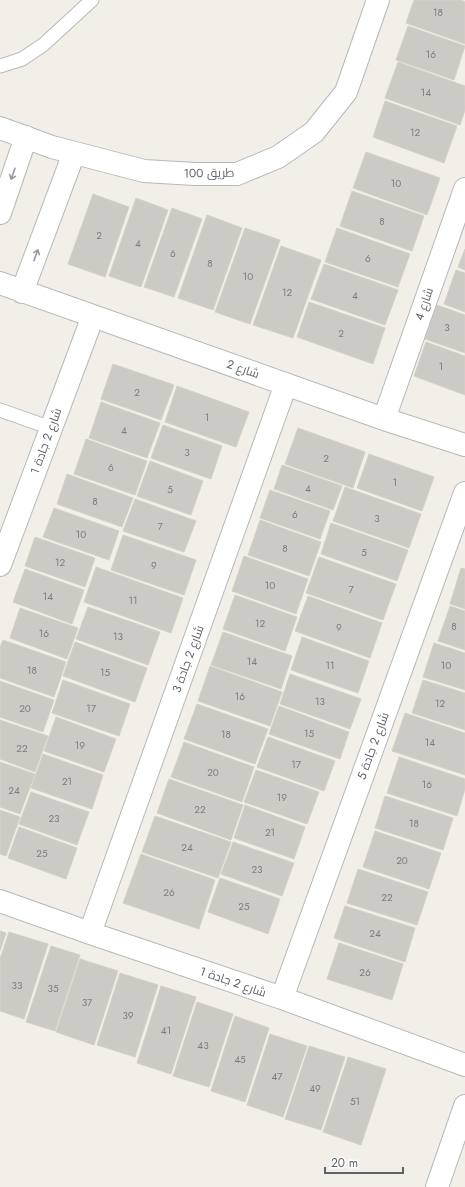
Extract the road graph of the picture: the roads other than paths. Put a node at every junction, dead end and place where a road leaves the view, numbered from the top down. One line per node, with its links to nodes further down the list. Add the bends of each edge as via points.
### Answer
1 (92, 0): 3 (lane, via 43,45 22,59)
2 (378, 0): 6 (street, طريق 100, via 346,92 314,132 278,157 237,174 195,174 144,171)
3 (0, 66)
4 (0, 128): 5 (street, طريق 100)
5 (26, 137): 6 (street, طريق 100); 8 (street, one-way to 8)
6 (74, 153): 10 (street, one-way to 6)
7 (465, 189): 14 (street, شارع 4)
8 (0, 212)
9 (0, 283): 10 (street, شارع 2)
10 (22, 292): 11 (street, شارع 2)
11 (93, 316): 12 (street, شارع 2); 15 (street, شارع 2 جادة 1)
12 (286, 384): 14 (street, شارع 2); 20 (street, شارع 2 جادة 3)
13 (0, 410): 15 (lane)
14 (384, 419): 16 (street, شارع 2)
15 (51, 428): 18 (street, شارع 2 جادة 1)
16 (465, 445)
17 (465, 493): 21 (street, شارع 2 جادة 5)
18 (0, 565)
19 (0, 901): 20 (street, شارع 2 جادة 1)
20 (90, 934): 21 (street, شارع 2 جادة 1)
21 (282, 998): 22 (street, شارع 2 جادة 1)
22 (465, 1065)
23 (465, 1106): 24 (street)
24 (437, 1187)

